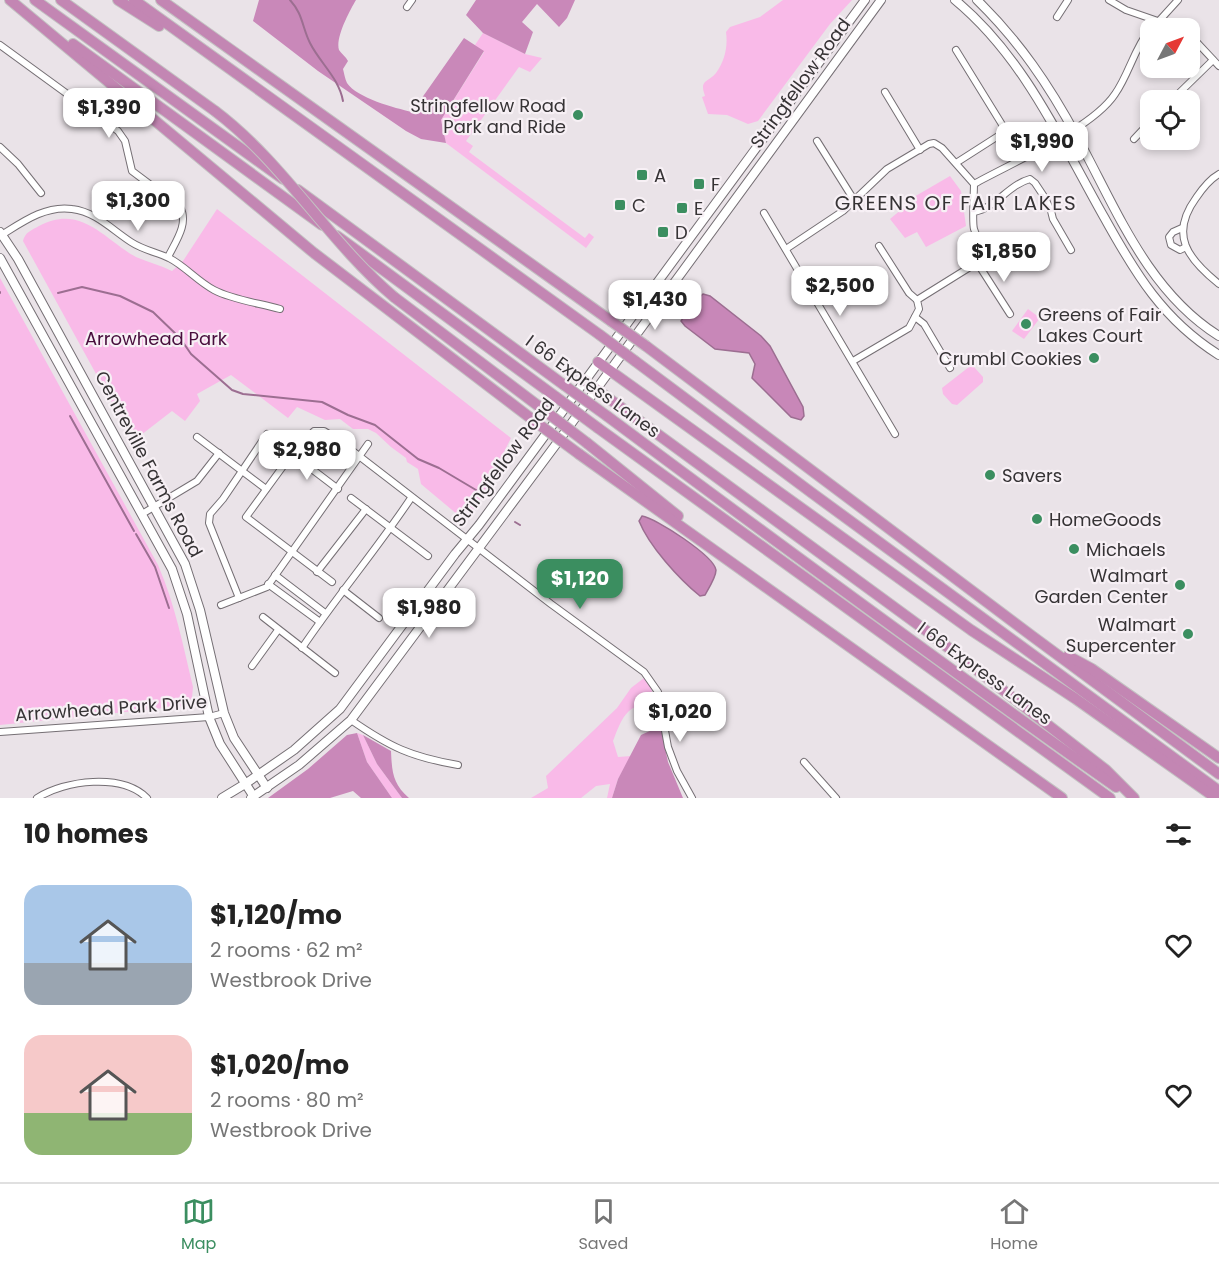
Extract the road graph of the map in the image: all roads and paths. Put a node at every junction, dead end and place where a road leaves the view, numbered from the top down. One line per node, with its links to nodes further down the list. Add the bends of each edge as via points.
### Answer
1 (11, 0): 86 (highway, bridge, via 314,254 579,454); 122 (highway, bridge)
2 (35, 0): 123 (highway, I 66 Express Lanes, bridge)
3 (60, 0): 86 (highway, bridge, via 247,136 360,268)
4 (118, 0): 25 (highway)
5 (134, 0): 25 (highway)
6 (161, 0): 99 (highway, bridge, via 646,346)
7 (412, 0): 15 (street)
8 (865, 0): 61 (street, Stringfellow Road)
9 (881, 0): 63 (street, Stringfellow Road)
10 (955, 0): 30 (street, via 1007,53)
11 (977, 0): 28 (street, via 1019,44)
12 (1068, 0): 16 (street)
13 (1109, 0): 17 (street)
14 (1178, 0): 18 (street)
15 (407, 6)
16 (1058, 17)
17 (1150, 18)
18 (1162, 18)
19 (1140, 44): 28 (street, via 1115,94)
20 (1200, 46): 23 (street)
21 (1, 47): 48 (street, via 118,131 125,141 132,171 180,207 183,224)
22 (956, 50): 35 (street, via 1006,131)
23 (1213, 60): 24 (street); 26 (street)
24 (1219, 66)
25 (253, 86): 114 (highway, bridge, via 636,360)
26 (1182, 90)
27 (885, 92): 34 (street)
28 (1073, 130): 30 (street); 56 (street, via 1148,266 1176,300)
29 (1140, 133): 31 (street)
30 (1060, 137): 37 (street); 58 (street, via 1121,249 1147,288 1188,332)
31 (1134, 140)
32 (817, 141): 39 (street)
33 (0, 147): 38 (street)
34 (920, 150): 35 (street, via 934,143); 39 (street, via 888,169)
35 (956, 163): 37 (street)
36 (1219, 174): 42 (street, via 1191,205)
37 (974, 184): 40 (street)
38 (41, 193)
39 (854, 200): 46 (street, via 828,223)
40 (974, 212): 47 (street, via 1030,179 1045,198); 50 (street, via 974,229 984,246)
41 (764, 213): 46 (street)
42 (1182, 228): 45 (street); 45 (street, via 1169,237 1171,245 1180,250)
43 (1, 234): 48 (street, via 50,210 70,208 104,220 131,242); 78 (street, Centreville Farms Road)
44 (879, 246): 52 (street)
45 (1186, 247): 51 (street, via 1195,262)
46 (786, 249): 60 (street)
47 (1071, 250)
48 (168, 257): 53 (street, via 212,289)
49 (0, 258): 80 (street, Centreville Farms Road)
50 (978, 264): 52 (street); 54 (street)
51 (1219, 284)
52 (917, 300): 55 (street, via 919,309)
53 (280, 309)
54 (1010, 314)
55 (915, 317): 60 (street, via 909,328); 62 (street, via 924,324)
56 (1219, 336)
57 (1219, 344): 58 (street)
58 (1210, 349): 59 (street)
59 (1219, 355)
60 (853, 361): 67 (street)
61 (598, 362): 63 (highway); 64 (street, Stringfellow Road)
62 (950, 368)
63 (610, 371): 65 (street, Stringfellow Road); 124 (highway, via 971,630)
64 (585, 381): 65 (highway); 82 (street, Stringfellow Road)
65 (597, 390): 83 (street, Stringfellow Road); 123 (highway, via 928,632 1106,770)
66 (267, 434): 73 (street)
67 (895, 434)
68 (197, 436): 70 (street)
69 (368, 444): 72 (street)
70 (219, 453): 73 (street); 78 (street, via 197,481)
71 (292, 454): 72 (street, via 314,431 324,431); 74 (street); 75 (street)
72 (359, 456): 75 (street); 77 (street)
73 (242, 470): 74 (street); 92 (street, via 210,514 209,523)
74 (266, 489): 84 (street, via 246,517)
75 (338, 489): 84 (street)
76 (351, 498): 79 (street)
77 (411, 498): 81 (street); 82 (street)
78 (155, 507): 80 (street); 103 (street, Centreville Farms Road, via 188,573)
79 (366, 509): 81 (street); 87 (street)
80 (142, 514): 104 (street, Centreville Farms Road, via 172,569 187,614)
81 (391, 528): 85 (street); 91 (street)
82 (466, 539): 83 (street); 111 (street, Stringfellow Road, via 339,710)
83 (479, 549): 105 (street, Stringfellow Road); 119 (street, via 648,676 661,702 672,759)
84 (292, 552): 87 (street); 88 (street)
85 (428, 556)
86 (745, 571): 121 (highway)
87 (317, 572): 89 (street)
88 (274, 575): 90 (street); 94 (street)
89 (332, 582)
90 (268, 584): 92 (street); 97 (street)
91 (343, 590): 94 (street); 96 (street)
92 (239, 597): 93 (street)
93 (221, 605)
94 (325, 613): 97 (street)
95 (262, 617): 98 (street)
96 (379, 618)
97 (320, 622): 100 (street)
98 (278, 630): 100 (street); 101 (street)
99 (1032, 636): 107 (highway, via 1092,669); 110 (highway)
100 (302, 648): 102 (street)
101 (252, 666)
102 (335, 673)
103 (224, 713): 104 (street, Arrowhead Park Drive); 111 (street, Centreville Farms Road, via 234,738)
104 (209, 717): 106 (street, Arrowhead Park Drive); 112 (street, Centreville Farms Road, via 220,744)
105 (351, 720): 109 (street, via 402,751); 113 (street, Stringfellow Road)
106 (0, 732)
107 (1219, 758)
108 (804, 762): 120 (street)
109 (458, 765)
110 (1219, 774)
111 (259, 775): 112 (street, Stringfellow Road); 113 (street, Centreville Farms Road)
112 (246, 784): 115 (street, Centreville Farms Road); 118 (street, Stringfellow Road)
113 (267, 788): 115 (street, Stringfellow Road)
114 (1219, 791)
115 (252, 797)
116 (37, 798): 117 (street, via 84,783 106,782 127,785)
117 (147, 798)
118 (222, 798)
119 (693, 798)
120 (836, 798)
121 (1062, 798)
122 (1110, 798)
123 (1133, 798)
124 (1216, 798)

